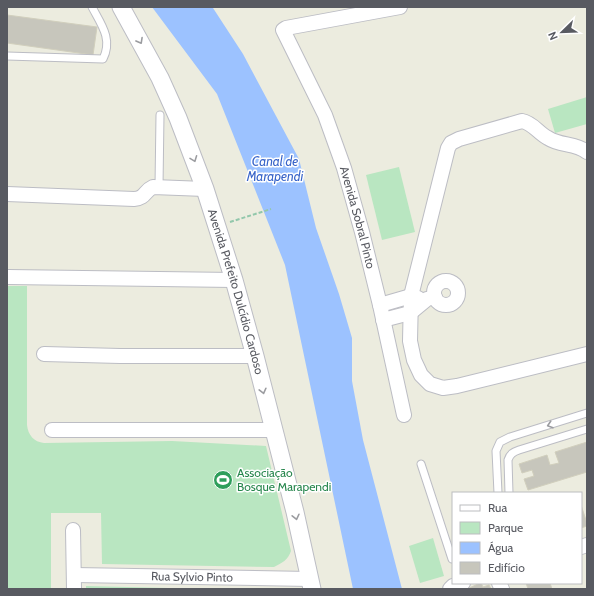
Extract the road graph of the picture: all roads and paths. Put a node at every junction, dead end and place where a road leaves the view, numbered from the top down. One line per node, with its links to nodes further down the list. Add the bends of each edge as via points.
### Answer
1 (92, 7): 4 (lane, via 107,36 103,59)
2 (121, 7): 8 (street, Avenida Prefeito Dulcídio Cardoso, one-way to 8, via 160,78)
3 (400, 7): 15 (street, Avenida Sobral Pinto, via 284,29 333,133)
4 (7, 56)
5 (160, 115): 7 (lane)
6 (587, 152): 14 (street, via 582,148 549,139 532,125 522,121 459,138 451,143)
7 (159, 186): 8 (street); 9 (street, via 149,189 140,199)
8 (206, 189): 11 (street, Avenida Prefeito Dulcídio Cardoso)
9 (7, 194)
10 (270, 209): 11 (path)
11 (217, 227): 13 (street, Avenida Prefeito Dulcídio Cardoso)
12 (8, 277): 13 (street)
13 (234, 280): 20 (street, Avenida Prefeito Dulcídio Cardoso)
14 (411, 296): 15 (street); 16 (street); 16 (street, via 431,298)
15 (380, 305): 17 (street, Avenida Sobral Pinto)
16 (410, 313): 17 (street); 19 (street, via 410,341 414,360 421,375 430,384 443,388)
17 (383, 320): 22 (street, Avenida Sobral Pinto)
18 (44, 354): 20 (street)
19 (587, 354)
20 (255, 356): 25 (street, Avenida Prefeito Dulcídio Cardoso, one-way to 25)
21 (587, 413): 27 (lane, one-way to 27, via 500,442 496,451)
22 (404, 416)
23 (587, 429): 28 (lane, via 512,453 508,460)
24 (52, 430): 25 (street)
25 (273, 430): 32 (street, Avenida Prefeito Dulcídio Cardoso, one-way to 32)
26 (421, 464): 30 (lane)
27 (498, 492)
28 (509, 492)
29 (73, 530): 31 (street)
30 (452, 559)
31 (74, 575): 32 (street, Rua Sylvio Pinto); 34 (street)
32 (311, 584)
33 (460, 584): 35 (street)
34 (74, 589)
35 (450, 589)

